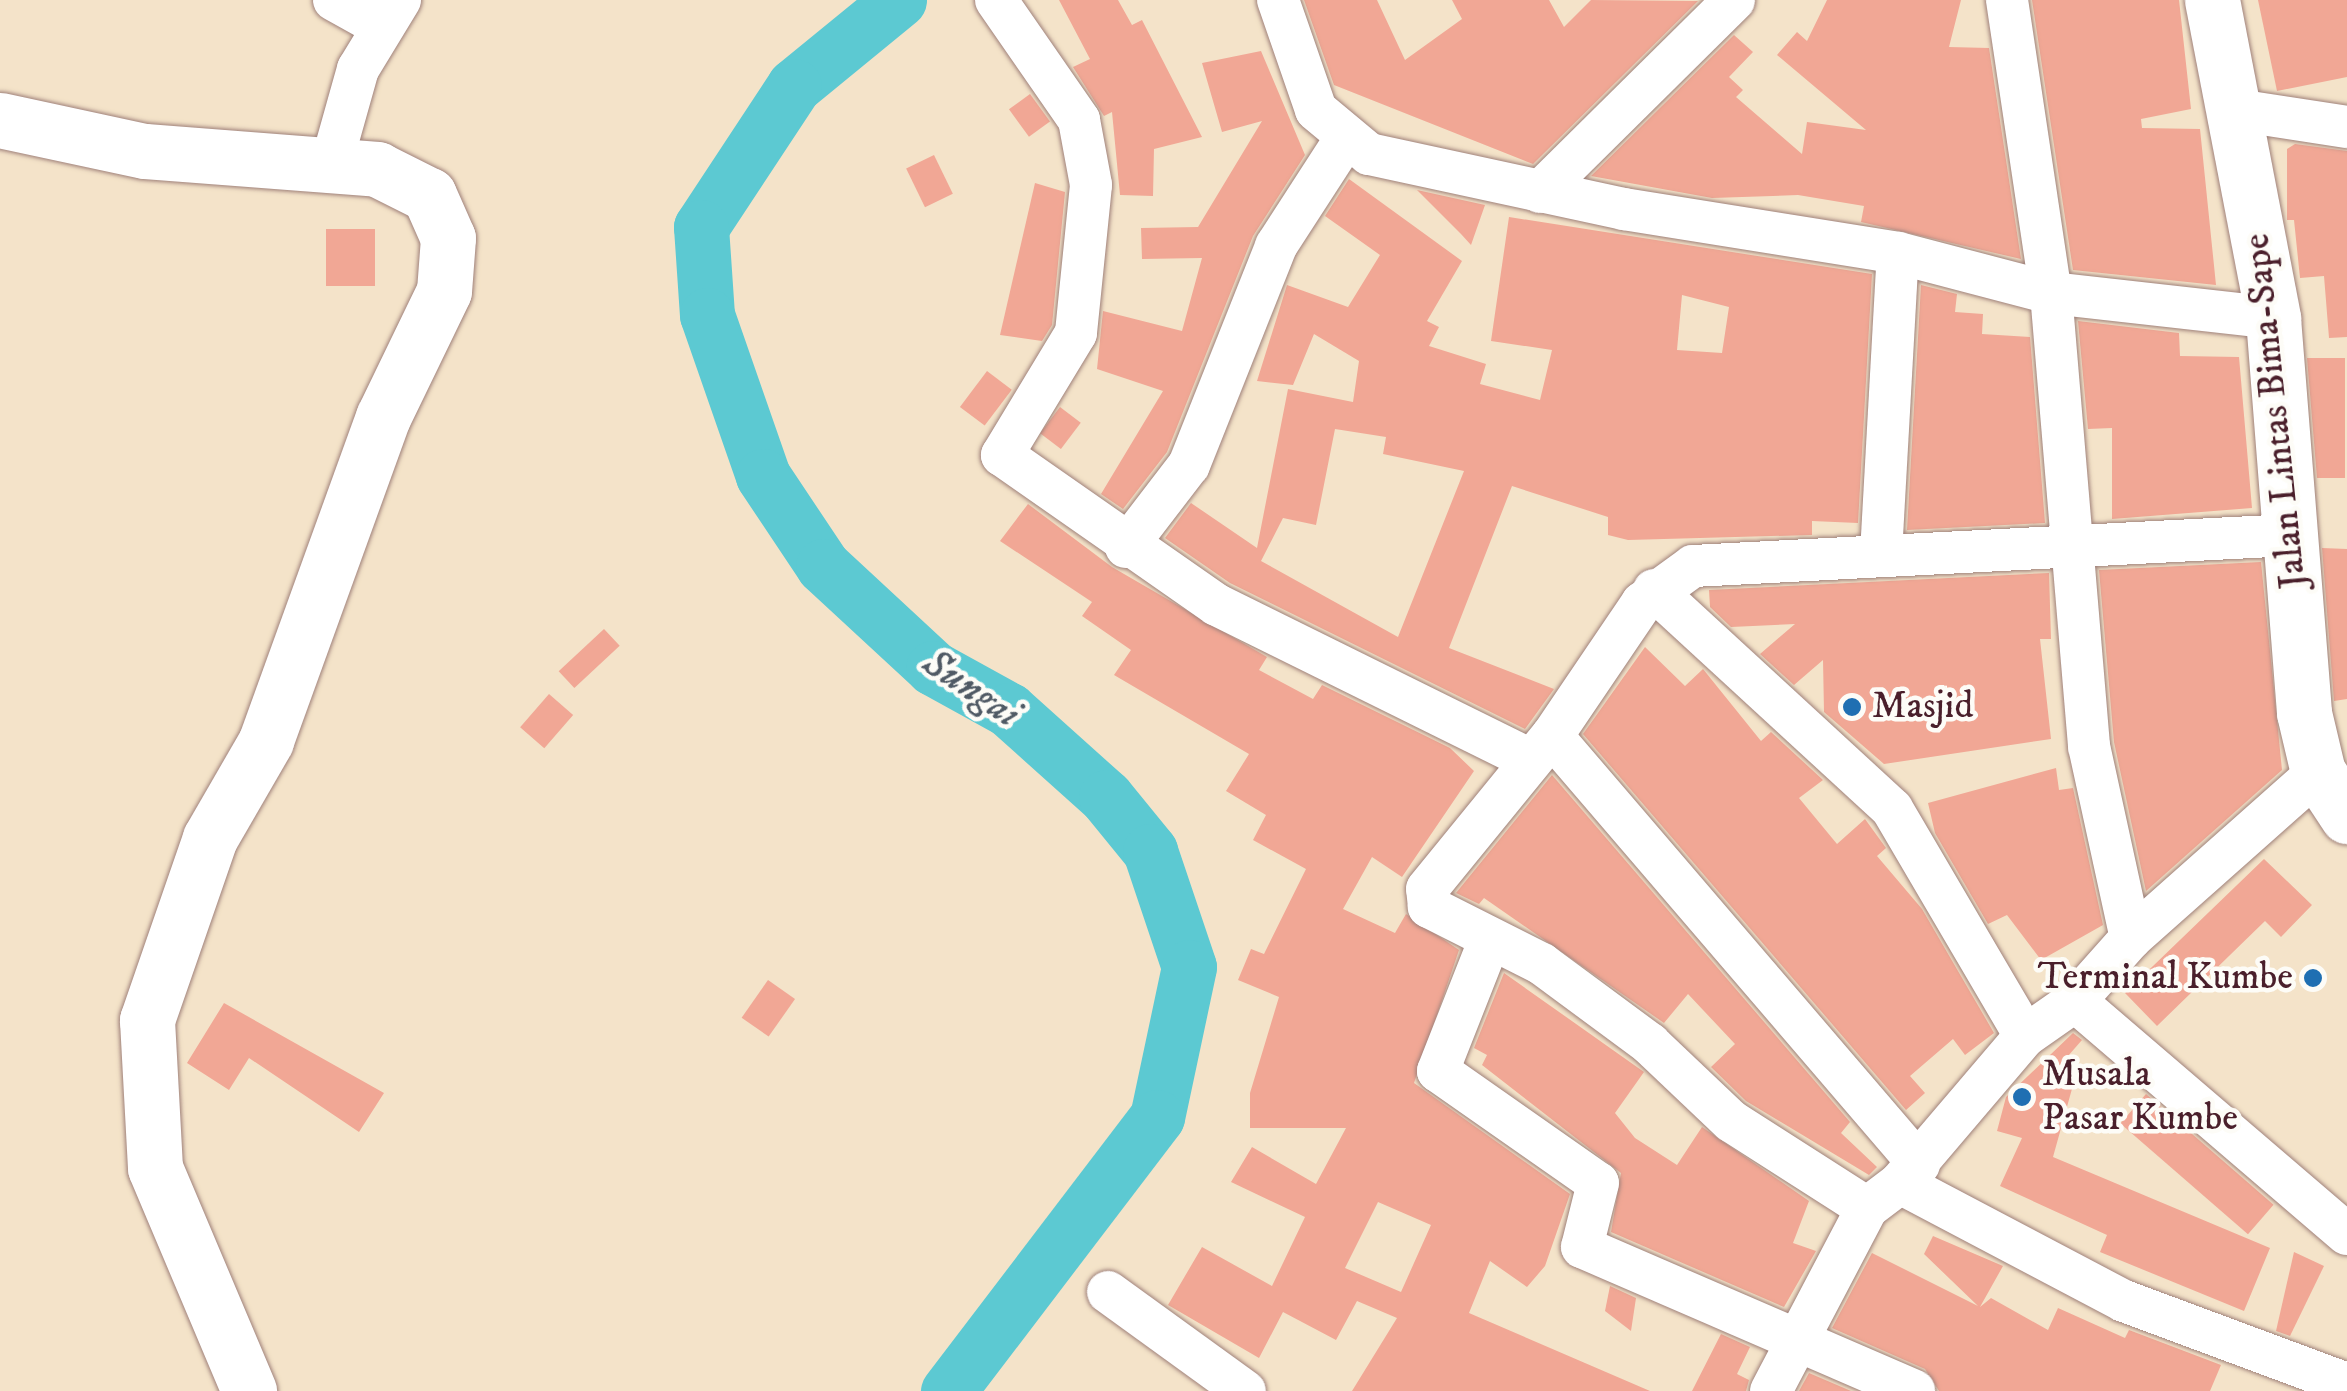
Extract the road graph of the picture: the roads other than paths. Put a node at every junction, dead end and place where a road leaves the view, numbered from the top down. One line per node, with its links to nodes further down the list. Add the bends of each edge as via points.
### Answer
1 (334, 0): 7 (street)
2 (996, 0): 19 (street, via 1079,120 1091,185 1076,333 1002,455)
3 (1278, 0): 11 (street, via 1316,110)
4 (1734, 0): 13 (street)
5 (2007, 0): 15 (street)
6 (2212, 0): 8 (highway, Jalan Lintas Bima-Sape)
7 (390, 13): 12 (street)
8 (2236, 110): 10 (street); 16 (highway, Jalan Lintas Bima-Sape)
9 (0, 120): 12 (highway, via 145,151)
10 (2347, 127)
11 (1344, 141): 13 (street); 19 (street, via 1276,246 1189,465)
12 (330, 165): 33 (highway, via 377,169 428,195 451,260 346,513 266,741 210,838 147,1020 155,1168)
13 (1540, 192): 14 (street)
14 (1898, 253): 15 (street); 20 (street)
15 (2051, 293): 16 (street); 18 (street)
16 (2273, 318): 17 (highway, Jalan Lintas Bima-Sape)
17 (2290, 535): 18 (street); 23 (highway, Jalan Lintas Bima-Sape)
18 (2076, 542): 20 (street); 24 (street, via 2088,746)
19 (1126, 547): 22 (street, via 1216,605)
20 (1881, 554): 21 (street, via 1694,566)
21 (1654, 590): 22 (street); 27 (street, via 1892,809)
22 (1541, 748): 25 (street, via 1424,897); 28 (street)
23 (2332, 794): 24 (street)
24 (2131, 938): 26 (street)
25 (1490, 939): 28 (street, via 1542,964 1650,1044 1731,1121); 31 (street, via 1438,1062 1444,1080 1598,1183 1582,1247)
26 (2075, 1001): 27 (street); 29 (street)
27 (2025, 1036): 28 (street)
28 (1895, 1185): 31 (street); 32 (street, via 2124,1301)
29 (2347, 1234)
30 (1108, 1292): 34 (street)
31 (1796, 1337): 35 (street); 36 (street)
32 (2347, 1384)
33 (249, 1391)
34 (1245, 1391)
35 (1771, 1391)
36 (1914, 1391)

